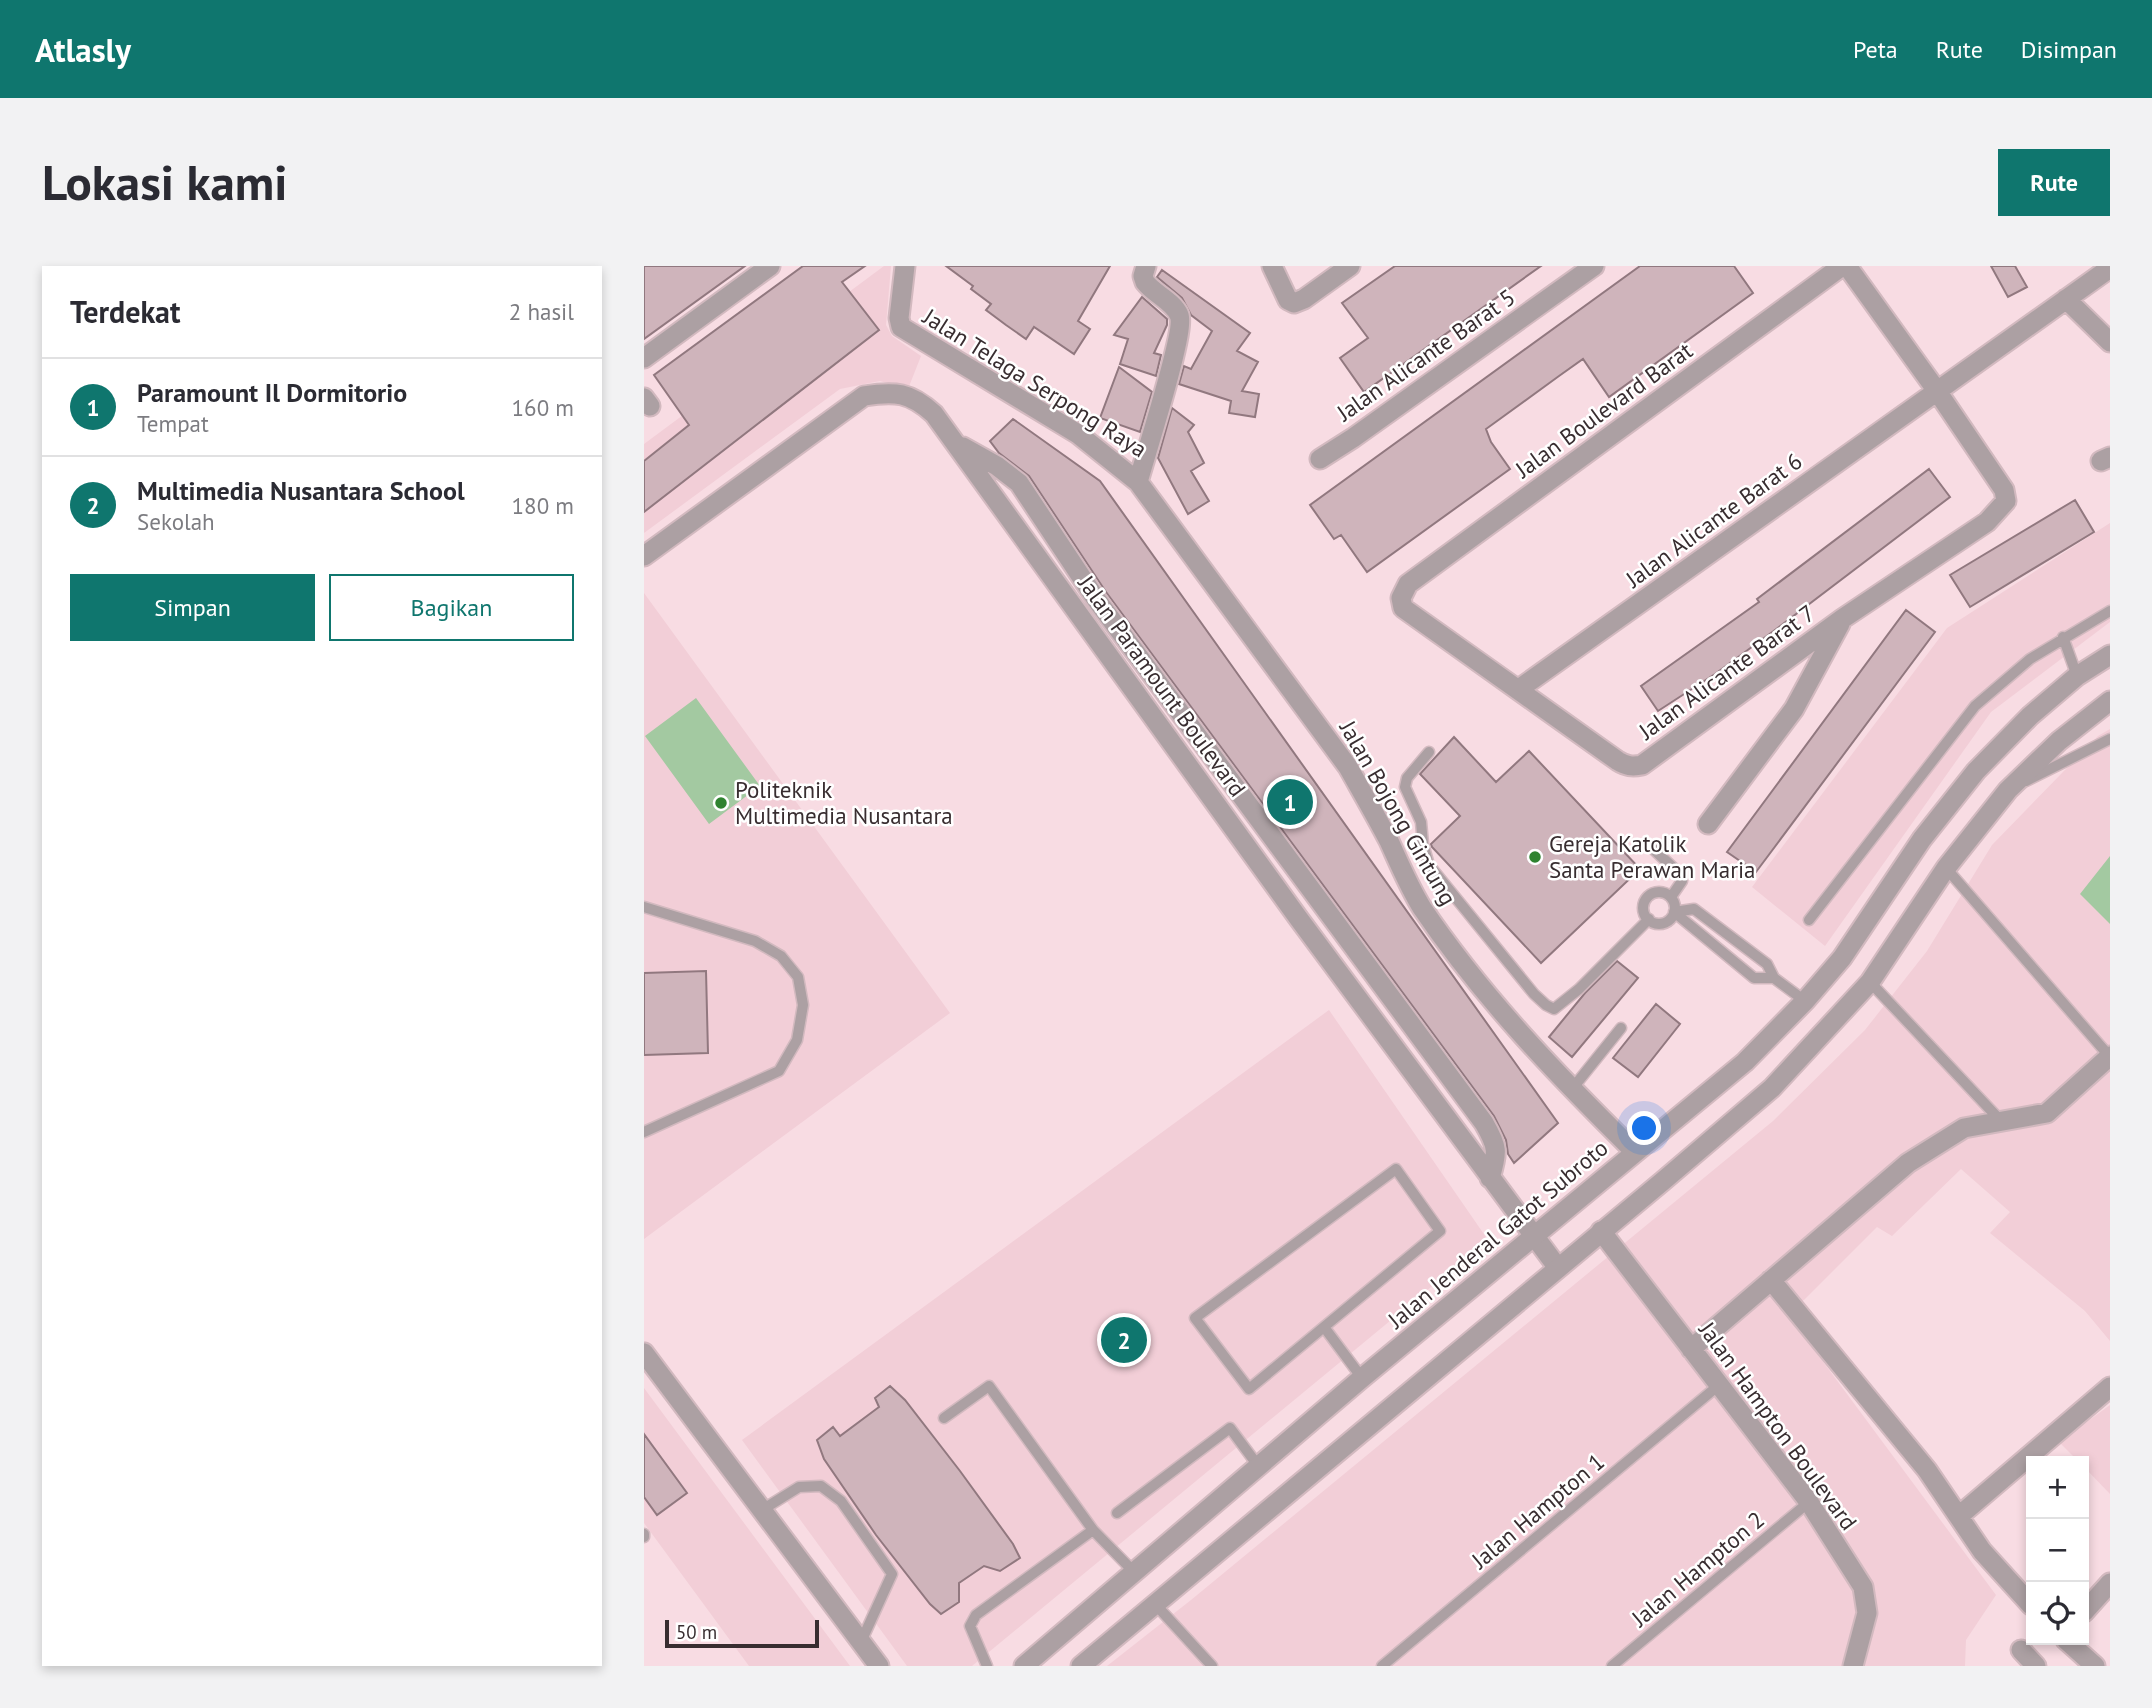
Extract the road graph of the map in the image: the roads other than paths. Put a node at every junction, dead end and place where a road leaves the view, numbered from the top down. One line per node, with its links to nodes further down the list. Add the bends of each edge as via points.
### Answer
1 (770, 266): 11 (street)
2 (905, 266): 15 (street, Jalan Telaga Serpong Raya, via 901,327 1078,434)
3 (1146, 266): 15 (street, Jalan Telaga Serpong Raya, via 1145,282 1174,308 1181,321 1178,346)
4 (1272, 266): 5 (street, via 1288,300 1294,303)
5 (1350, 266)
6 (1594, 266): 14 (street, Jalan Alicante Barat 5)
7 (1844, 266): 12 (street); 22 (street, Jalan Boulevard Barat, via 1408,584 1401,598 1403,608)
8 (2110, 268): 9 (street, Jalan Alicante Barat 6)
9 (2066, 299): 10 (street); 12 (street, Jalan Alicante Barat 6)
10 (2110, 342)
11 (644, 358)
12 (1937, 391): 18 (street, Jalan Alicante Barat 7, via 2004,490 2006,501 1987,522); 22 (street, Jalan Alicante Barat 6)
13 (956, 443): 16 (street, Jalan Paramount Boulevard, via 934,414 911,396 864,396); 44 (street, Jalan Paramount Boulevard); 44 (street, via 1019,483 1096,599 1483,1124 1497,1156)
14 (1320, 459)
15 (1138, 481): 40 (street, Jalan Bojong Gintung, via 1348,767 1421,905 1475,979)
16 (644, 556)
17 (2110, 611): 19 (lane)
18 (1842, 620): 22 (street, Jalan Alicante Barat 7, via 1642,765 1626,765); 27 (street, Jalan Alicante Barat 7, via 1794,709)
19 (2063, 638): 21 (lane); 34 (lane, via 2030,659 1975,706)
20 (2110, 655): 21 (street, Jalan Jenderal Gatot Subroto)
21 (2077, 677): 37 (street, Jalan Jenderal Gatot Subroto, via 1976,771 1922,839 1842,958)
22 (1519, 689)
23 (2110, 701): 26 (street)
24 (2110, 739): 26 (lane)
25 (1429, 752): 33 (lane, via 1405,787 1421,822 1429,865 1546,1006 1554,1009 1578,989)
26 (2008, 790): 29 (street)
27 (1708, 824)
28 (1651, 847): 30 (lane, via 1681,875)
29 (1946, 868): 36 (street); 39 (lane)
30 (1671, 897): 32 (lane); 33 (lane, via 1656,892 1649,896 1644,909)
31 (644, 907): 42 (lane, via 755,942 781,956 798,977 803,1005 797,1040 779,1071)
32 (1674, 912): 33 (lane, via 1660,924); 35 (lane, via 1754,978); 35 (lane, via 1694,909 1767,964)
33 (1649, 919)
34 (1809, 920)
35 (1774, 978): 37 (lane)
36 (1870, 982): 41 (lane); 45 (street, via 1772,1088)
37 (1805, 1001): 43 (street, Jalan Jenderal Gatot Subroto, via 1745,1062)
38 (1621, 1028): 40 (lane)
39 (2110, 1056): 41 (street, via 2047,1113)
40 (1572, 1090): 43 (street, Jalan Bojong Gintung)
41 (2001, 1121): 48 (street, via 1964,1128 1908,1163)
42 (644, 1132)
43 (1635, 1152): 46 (street, Jalan Jenderal Gatot Subroto)
44 (1490, 1178): 46 (street, Jalan Paramount Boulevard)
45 (1601, 1231): 47 (street); 50 (street, Jalan Hampton Boulevard)
46 (1533, 1238): 47 (street, Jalan Paramount Boulevard); 52 (street, Jalan Jenderal Gatot Subroto)
47 (1558, 1268): 65 (street)
48 (1771, 1280): 50 (street); 60 (street, via 1927,1470)
49 (1324, 1327): 49 (lane, via 1440,1231 1396,1169 1195,1318 1249,1389); 52 (lane)
50 (1691, 1349): 53 (street, Jalan Hampton Boulevard)
51 (644, 1353): 58 (street)
52 (1362, 1378): 56 (street, Jalan Jenderal Gatot Subroto)
53 (1719, 1385): 57 (street, Jalan Hampton Boulevard); 75 (lane, Jalan Hampton 1)
54 (2110, 1387): 60 (street)
55 (944, 1418): 61 (lane, via 989,1386)
56 (1259, 1467): 59 (lane, via 1230,1428); 62 (street, Jalan Jenderal Gatot Subroto)
57 (1809, 1502): 76 (lane, Jalan Hampton 2); 77 (street, Jalan Hampton Boulevard, via 1863,1587 1867,1613)
58 (762, 1510): 67 (street); 67 (lane, via 799,1487 821,1486 841,1501 892,1574)
59 (1116, 1513)
60 (1959, 1516): 64 (street, via 1982,1551)
61 (1093, 1530): 62 (lane); 71 (lane, via 976,1615 970,1626)
62 (1134, 1572): 72 (street, Jalan Jenderal Gatot Subroto)
63 (2110, 1583): 66 (street)
64 (2026, 1599)
65 (1156, 1605): 73 (street); 74 (lane)
66 (2089, 1606)
67 (861, 1642): 70 (street)
68 (2072, 1645): 79 (street)
69 (2021, 1650): 78 (street)
70 (879, 1666)
71 (986, 1666)
72 (1024, 1666)
73 (1082, 1666)
74 (1212, 1666)
75 (1381, 1666)
76 (1612, 1666)
77 (1853, 1666)
78 (2036, 1666)
79 (2095, 1666)

